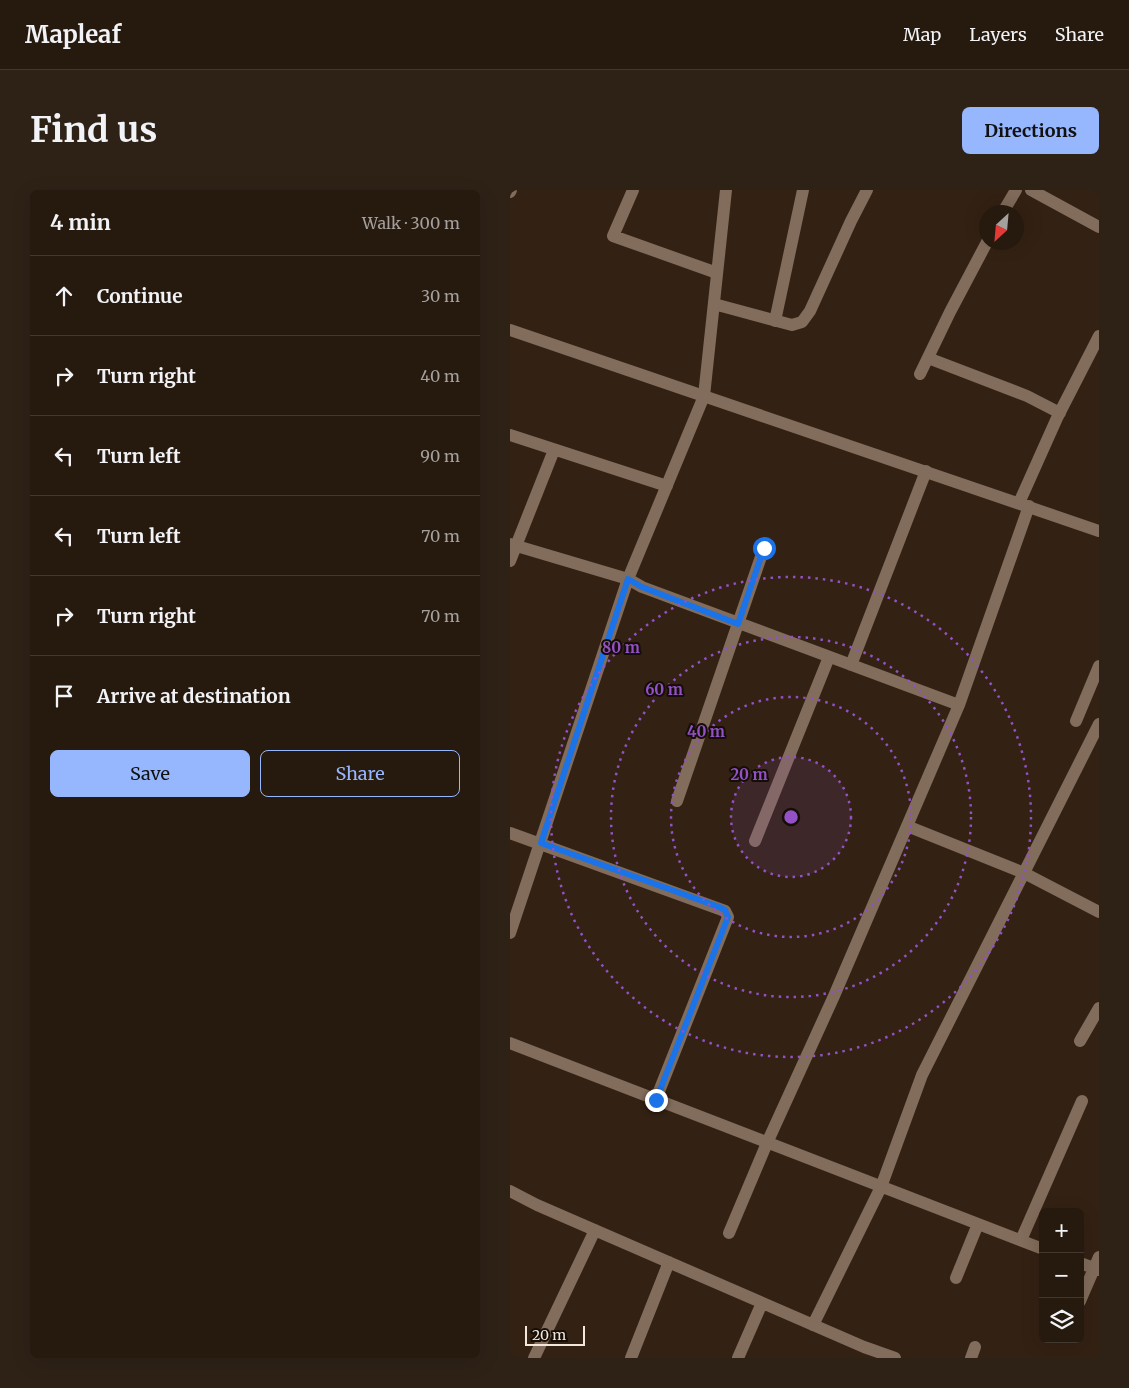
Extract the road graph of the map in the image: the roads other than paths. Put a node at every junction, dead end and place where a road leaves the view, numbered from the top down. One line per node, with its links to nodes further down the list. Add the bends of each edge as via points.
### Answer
1 (633, 190): 10 (street, via 614,236)
2 (726, 190): 10 (street)
3 (803, 190): 12 (street)
4 (868, 190): 12 (street, via 810,311 802,322 792,325)
5 (1016, 190): 7 (street)
6 (1031, 190): 8 (street)
7 (1008, 205)
8 (1099, 227)
9 (983, 250): 15 (street)
10 (717, 273): 11 (street)
11 (714, 304): 12 (street); 17 (street)
12 (776, 321)
13 (510, 330): 17 (street)
14 (1099, 336): 18 (street)
15 (928, 358): 16 (street); 18 (street, via 1027,396)
16 (920, 374)
17 (704, 396): 21 (street); 22 (street)
18 (1060, 413): 23 (street)
19 (510, 435): 20 (street)
20 (554, 450): 22 (street); 25 (street)
21 (926, 471): 23 (street); 31 (street)
22 (667, 486): 28 (street)
23 (1024, 504): 24 (street); 33 (street)
24 (1099, 531)
25 (513, 545): 27 (street); 28 (street)
26 (764, 548): 29 (street)
27 (510, 561)
28 (628, 579): 29 (street); 40 (street)
29 (738, 624): 30 (street); 36 (street)
30 (829, 657): 31 (street); 39 (street)
31 (851, 665): 33 (street)
32 (1099, 666): 34 (street)
33 (959, 705): 37 (street)
34 (1076, 721)
35 (1099, 724): 41 (street)
36 (677, 801)
37 (907, 826): 41 (street); 49 (street)
38 (510, 833): 40 (street)
39 (755, 841)
40 (541, 843): 43 (street); 47 (street, via 725,910 728,917)
41 (1024, 873): 42 (street); 50 (street, via 922,1075)
42 (1099, 912)
43 (510, 933)
44 (1099, 1008): 45 (street)
45 (1080, 1041)
46 (510, 1043): 47 (street)
47 (656, 1100): 49 (street)
48 (1082, 1101): 55 (street)
49 (767, 1143): 50 (street); 54 (street)
50 (881, 1187): 52 (street); 63 (street)
51 (510, 1191): 53 (street)
52 (978, 1224): 55 (street); 60 (street)
53 (595, 1230): 57 (street); 65 (street)
54 (729, 1233)
55 (1021, 1240): 56 (street)
56 (1039, 1247)
57 (668, 1262): 62 (street); 66 (street)
58 (1084, 1263): 59 (street)
59 (1097, 1265): 61 (street)
60 (956, 1278)
61 (1081, 1298)
62 (762, 1303): 63 (street); 67 (street)
63 (813, 1325): 64 (street)
64 (861, 1352): 68 (street)
65 (534, 1358)
66 (631, 1358)
67 (738, 1358)
68 (895, 1358)

